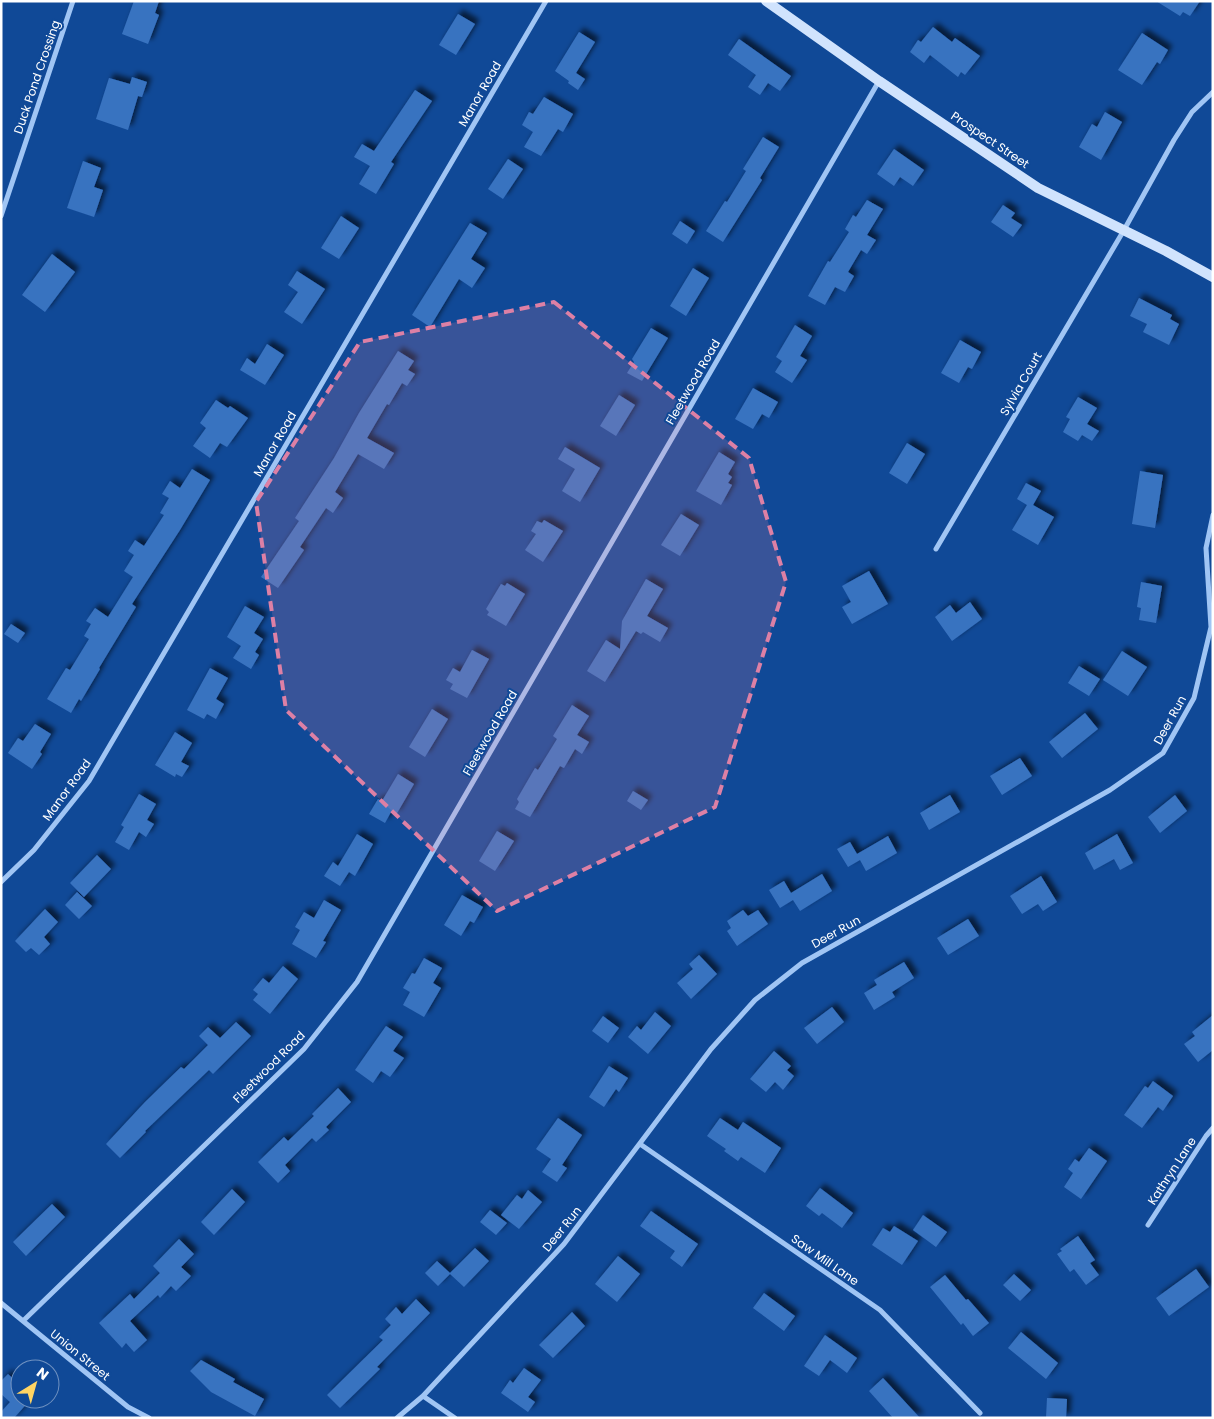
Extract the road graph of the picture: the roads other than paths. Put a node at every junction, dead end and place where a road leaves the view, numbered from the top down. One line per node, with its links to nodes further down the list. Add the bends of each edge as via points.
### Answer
1 (74, 1): 6 (street, Duck Pond Crossing)
2 (546, 1): 11 (street, Manor Road, via 89,781 34,850)
3 (766, 1): 4 (street, Prospect Street)
4 (879, 81): 7 (street, Prospect Street, via 1038,188); 16 (street, Fleetwood Road, via 357,982 304,1049)
5 (1213, 92): 7 (street, Sylvia Court, via 1192,112)
6 (1, 216)
7 (1124, 230): 8 (street, Prospect Street); 10 (street, Sylvia Court)
8 (1213, 277)
9 (1213, 515): 13 (street, Deer Run, via 1206,548 1211,627 1194,698 1162,753 1110,790 802,963 755,1000 717,1042)
10 (936, 549)
11 (1, 882)
12 (1213, 1128): 14 (street, Kathryn Lane)
13 (640, 1144): 17 (street, Deer Run, via 564,1244); 18 (street, Saw Mill Lane, via 880,1310)
14 (1148, 1225)
15 (1, 1303): 16 (street, Union Street)
16 (23, 1321): 19 (street, Union Street, via 128,1407)
17 (423, 1396): 20 (street); 21 (street)
18 (980, 1413)
19 (149, 1418)
20 (397, 1418)
21 (455, 1418)

